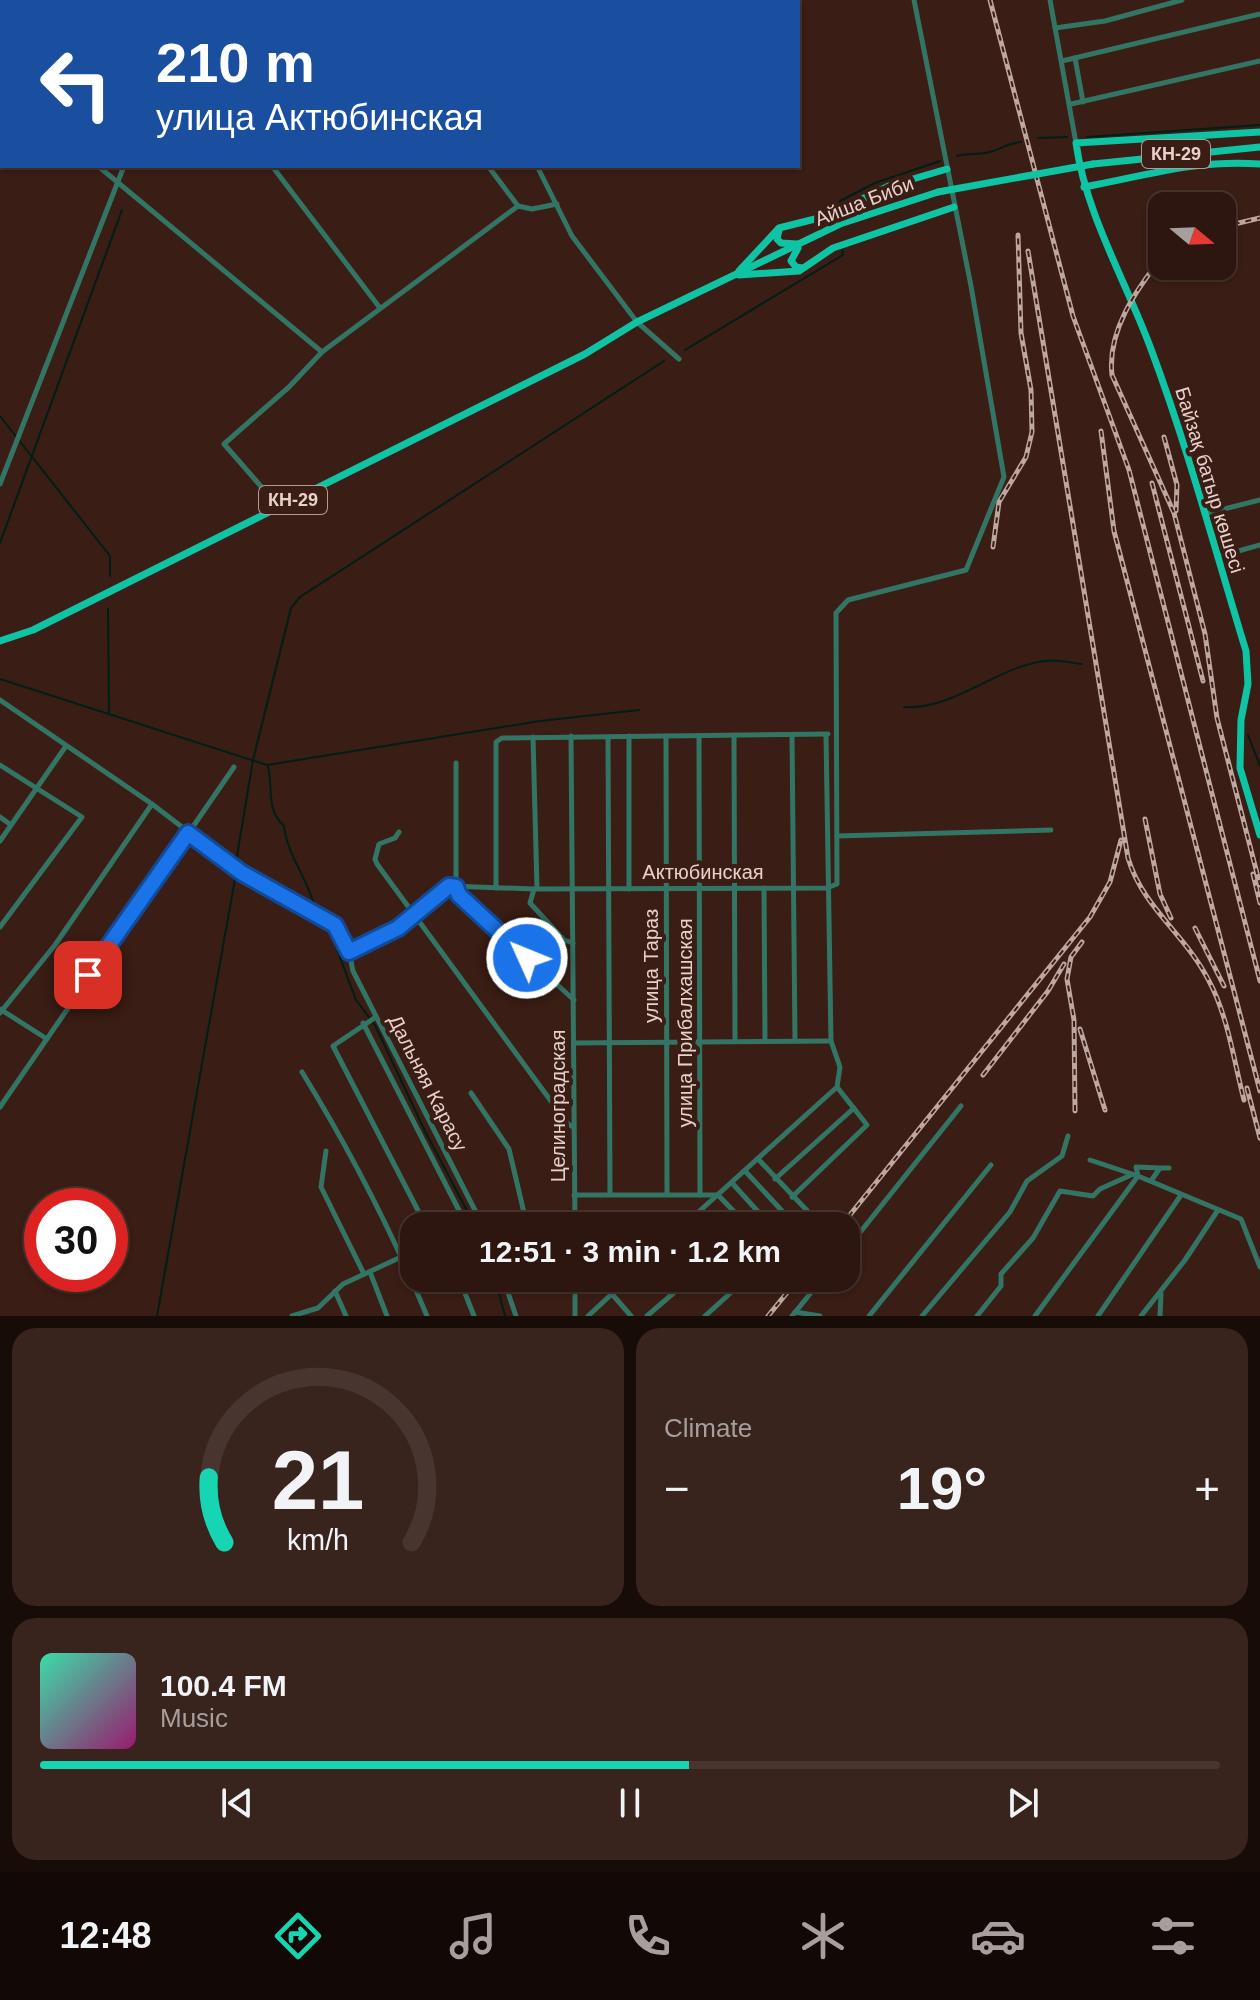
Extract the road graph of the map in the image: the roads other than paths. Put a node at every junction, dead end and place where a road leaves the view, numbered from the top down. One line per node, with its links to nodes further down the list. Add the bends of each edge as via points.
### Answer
1 (914, 0): 22 (street)
2 (1050, 0): 5 (street)
3 (1182, 0): 5 (street)
4 (1260, 14): 6 (street)
5 (1055, 28): 7 (street)
6 (1075, 58): 7 (street); 9 (street)
7 (1062, 61): 10 (street)
8 (1260, 61): 11 (street)
9 (1080, 87): 10 (street); 11 (street)
10 (1068, 89): 12 (street)
11 (1083, 102): 12 (street)
12 (1071, 104): 14 (street)
13 (1260, 132): 14 (main road)
14 (1076, 143): 24 (main road, Байзақ батыр көшесі)
15 (1260, 147): 29 (main road, Айша Биби / КН-29, bridge, via 1093,164 938,192 873,211)
16 (1260, 164): 24 (main road, via 1171,167)
17 (101, 168): 23 (street)
18 (123, 168): 23 (street)
19 (274, 168): 32 (street)
20 (490, 168): 26 (street)
21 (539, 168): 25 (street)
22 (947, 169): 27 (street); 28 (main road, via 889,186 827,216)
23 (118, 181): 34 (street); 36 (street)
24 (1084, 187): 39 (main road, Байзақ батыр көшесі, via 1152,349)
25 (557, 204): 26 (street); 33 (street, via 572,236)
26 (518, 206): 32 (street)
27 (954, 207): 30 (main road, via 833,248); 44 (street, via 1002,487 966,570 848,600 839,607)
28 (779, 228): 29 (main road, via 781,243); 31 (main road)
29 (803, 243): 30 (main road, via 790,258 792,265); 31 (main road, КН-29)
30 (805, 268): 31 (main road)
31 (736, 275): 33 (main road, КН-29)
32 (380, 308): 34 (street)
33 (637, 322): 35 (street); 38 (main road, КН-29, via 585,354)
34 (322, 352): 38 (street, via 224,444)
35 (679, 359)
36 (0, 484)
37 (1260, 500): 39 (street)
38 (279, 507): 42 (main road, КН-29, via 33,630)
39 (1204, 514): 41 (main road, Байзақ батыр көшесі)
40 (1260, 545): 41 (street)
41 (1217, 557): 65 (main road, Байзақ батыр көшесі, via 1246,651 1240,768)
42 (0, 641)
43 (0, 700): 54 (street, Дальняя Карасу)
44 (835, 728): 47 (street); 66 (street)
45 (734, 735): 46 (street); 51 (street); 73 (street)
46 (792, 735): 47 (street); 75 (street)
47 (826, 735): 76 (street)
48 (571, 736): 52 (street); 53 (street); 77 (street, Целиноградская)
49 (629, 736): 50 (street); 53 (street); 79 (street, улица Тараз)
50 (666, 736): 51 (street); 71 (street, улица Тараз)
51 (699, 736): 72 (street, улица Прибалхашская)
52 (533, 737): 69 (street, via 496,742); 70 (street)
53 (608, 737): 78 (street)
54 (66, 746): 58 (street); 59 (street, Дальняя Карасу)
55 (456, 763): 68 (street)
56 (0, 765): 58 (street)
57 (234, 767): 64 (street)
58 (38, 787): 61 (street); 81 (street, via 82,817)
59 (152, 804): 64 (street, Дальняя Карасу); 85 (street, via 55,945)
60 (0, 817): 61 (street)
61 (11, 825): 67 (street)
62 (1051, 830): 66 (street)
63 (399, 832): 80 (street, via 379,844 375,859)
64 (188, 833): 83 (street, Дальняя Карасу, via 242,873 335,925); 88 (street)
65 (1260, 835)
66 (837, 836): 76 (street, via 838,881)
67 (0, 841)
68 (456, 886): 69 (street, Актюбинская); 80 (street); 84 (street, via 459,895)
69 (496, 888): 70 (street, Актюбинская)
70 (535, 888): 77 (street, Актюбинская); 82 (street, via 530,903)
71 (666, 888): 72 (street, Актюбинская); 79 (street, Актюбинская); 93 (street, улица Тараз)
72 (700, 888): 73 (street, Актюбинская); 94 (street, улица Прибалхашская)
73 (734, 888): 74 (street, Актюбинская); 89 (street)
74 (764, 888): 75 (street, Актюбинская); 90 (street)
75 (794, 888): 76 (street, Актюбинская); 91 (street)
76 (831, 888): 92 (street)
77 (572, 889): 78 (street, Актюбинская); 82 (street, Целиноградская)
78 (608, 889): 79 (street, Актюбинская); 96 (street)
79 (629, 889)
80 (416, 913): 83 (street); 103 (street)
81 (0, 927)
82 (573, 943): 84 (street, Целиноградская)
83 (349, 952): 86 (street, Дальняя Карасу)
84 (574, 1000): 95 (street, Целиноградская)
85 (1, 1011): 88 (street)
86 (376, 1017): 87 (street); 126 (street, Дальняя Карасу)
87 (364, 1023): 124 (street, via 333,1046); 125 (street)
88 (47, 1039): 101 (street)
89 (735, 1041): 90 (street); 94 (street)
90 (765, 1041): 91 (street)
91 (795, 1041): 92 (street)
92 (831, 1041): 98 (street, via 840,1067)
93 (667, 1042): 94 (street); 96 (street); 117 (street, улица Тараз)
94 (700, 1042): 120 (street, улица Прибалхашская)
95 (574, 1043): 96 (street); 103 (street, Целиноградская)
96 (609, 1043): 116 (street)
97 (302, 1072): 135 (street)
98 (837, 1087): 102 (street); 106 (street)
99 (471, 1093): 127 (street, via 509,1149)
100 (961, 1106): 134 (street)
101 (0, 1107)
102 (854, 1108): 113 (street); 122 (street, via 867,1125)
103 (574, 1127): 119 (street, Целиноградская)
104 (1068, 1136): 163 (street, via 1062,1156 1027,1181 1010,1212)
105 (326, 1151): 138 (street, via 321,1187)
106 (759, 1160): 111 (street); 113 (street)
107 (1090, 1160): 112 (street)
108 (991, 1165): 162 (street)
109 (1160, 1168): 110 (street); 112 (street, via 1136,1167); 114 (street)
110 (1169, 1168)
111 (746, 1172): 115 (street); 132 (street)
112 (1134, 1176): 114 (street); 164 (street, via 1093,1196 1060,1191); 165 (street)
113 (775, 1179): 122 (street)
114 (1151, 1181): 118 (street)
115 (733, 1184): 121 (street); 131 (street)
116 (610, 1194): 117 (street); 119 (street)
117 (667, 1194): 120 (street)
118 (1182, 1194): 123 (street); 166 (street)
119 (574, 1195): 128 (street, Целиноградская)
120 (700, 1195): 121 (street)
121 (718, 1195): 129 (street); 130 (street)
122 (792, 1197): 133 (street)
123 (1218, 1210): 137 (street, via 1241,1219); 147 (street)
124 (419, 1212)
125 (469, 1212)
126 (470, 1212)
127 (524, 1212)
128 (575, 1212)
129 (699, 1212)
130 (734, 1212)
131 (758, 1212)
132 (783, 1212)
133 (808, 1212)
134 (860, 1232)
135 (400, 1253)
136 (400, 1258): 138 (street)
137 (1260, 1267)
138 (367, 1273): 139 (street); 152 (street)
139 (335, 1291): 150 (street, via 318,1308); 151 (street)
140 (417, 1292): 153 (street)
141 (465, 1292): 154 (street)
142 (508, 1292): 155 (street)
143 (575, 1292): 156 (street)
144 (675, 1292): 159 (street)
145 (732, 1292): 160 (street)
146 (811, 1292): 149 (street)
147 (1161, 1292): 167 (street); 168 (street)
148 (612, 1294): 157 (street); 158 (street)
149 (793, 1314): 161 (street)
150 (292, 1316)
151 (346, 1316)
152 (387, 1316)
153 (427, 1316)
154 (474, 1316)
155 (516, 1316)
156 (575, 1316)
157 (588, 1316)
158 (631, 1316)
159 (647, 1316)
160 (705, 1316)
161 (820, 1316)
162 (869, 1316)
163 (922, 1316)
164 (977, 1316)
165 (1035, 1316)
166 (1098, 1316)
167 (1141, 1316)
168 (1160, 1316)

